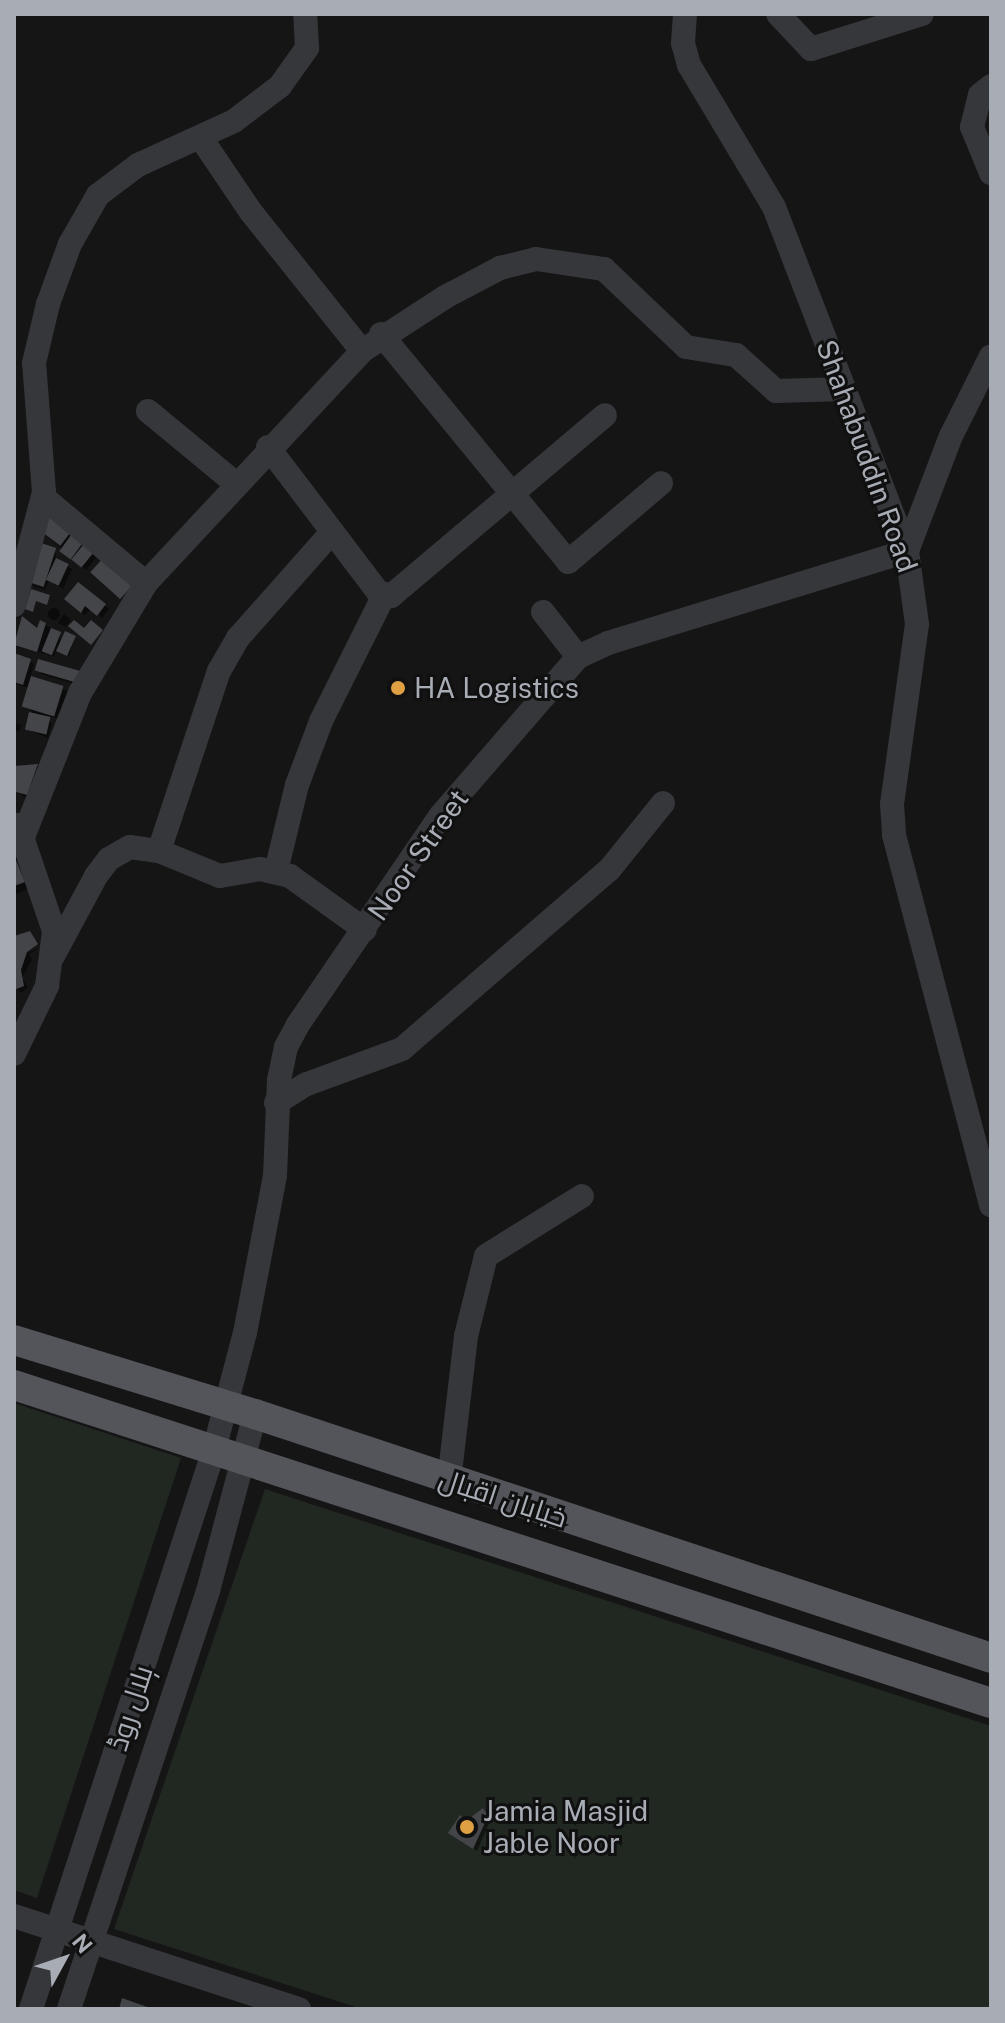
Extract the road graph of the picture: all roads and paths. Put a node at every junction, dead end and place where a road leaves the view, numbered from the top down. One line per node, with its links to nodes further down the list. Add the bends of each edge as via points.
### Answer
1 (305, 14): 6 (street, via 307,48 298,68 234,121)
2 (685, 14): 11 (street, Shahabuddin Road, via 683,43 689,65 774,207)
3 (778, 14): 4 (street, via 811,49)
4 (922, 14)
5 (991, 86): 7 (street, via 980,95 972,127)
6 (201, 138): 9 (street, via 251,212); 18 (street, via 138,165 98,195 70,244 34,363)
7 (991, 173)
8 (381, 334): 9 (street); 11 (street, via 500,268 536,259 604,269 686,347 736,355 776,391); 17 (street)
9 (362, 351): 14 (street)
10 (991, 356): 20 (street, via 951,436)
11 (844, 389): 20 (street, Shahabuddin Road)
12 (148, 411): 15 (street)
13 (605, 415): 17 (street)
14 (268, 447): 15 (street); 19 (street)
15 (235, 483): 21 (street)
16 (661, 483): 17 (street, via 568,562)
17 (513, 495): 22 (street, via 395,594)
18 (43, 497): 21 (street); 23 (street)
19 (332, 532): 22 (street); 28 (street, via 238,638 219,671)
20 (907, 551): 25 (street, Noor Street, via 608,643); 34 (street, Shahabuddin Road, via 917,624 892,804 894,835)
21 (146, 583): 27 (street, via 80,693)
22 (384, 595): 29 (street, via 358,638 321,721 297,785)
23 (14, 605)
24 (543, 612): 25 (street)
25 (578, 657): 30 (street, Noor Street, via 441,815)
26 (663, 803): 33 (street, via 609,870 402,1049 307,1084)
27 (19, 826): 31 (street, via 48,903)
28 (159, 851): 29 (street, via 220,876); 31 (street, via 130,847 109,859)
29 (276, 871): 30 (street)
30 (365, 930): 33 (street, Noor Street, via 286,1047)
31 (53, 956): 32 (street, via 47,986)
32 (14, 1054)
33 (276, 1103): 39 (street, Noor Street, via 275,1176)
34 (980, 1114): 36 (street, Shahabuddin Road)
35 (582, 1196): 43 (street, via 486,1256 466,1336)
36 (991, 1205)
37 (14, 1340): 39 (main road, خیابان اقبال)
38 (14, 1385): 41 (main road, خیابان اقبال)
39 (225, 1407): 40 (main road, خیابان اقبال); 41 (street, ہلال روڈ)
40 (255, 1414): 42 (street, ہلال روڈ); 43 (main road, خیابان اقبال)
41 (214, 1450): 42 (main road, خیابان اقبال); 48 (street, ہلال روڈ)
42 (245, 1461): 44 (main road, خیابان اقبال); 49 (street, ہلال روڈ, via 208,1591)
43 (449, 1481): 44 (main road); 45 (main road, خیابان اقبال)
44 (437, 1522): 46 (main road, خیابان اقبال)
45 (991, 1658)
46 (991, 1703)
47 (14, 1916): 48 (street)
48 (57, 1930): 49 (street); 50 (street, ہلال روڈ)
49 (92, 1943): 51 (street, ہلال روڈ); 52 (street)
50 (31, 2009)
51 (69, 2009)
52 (299, 2009)

